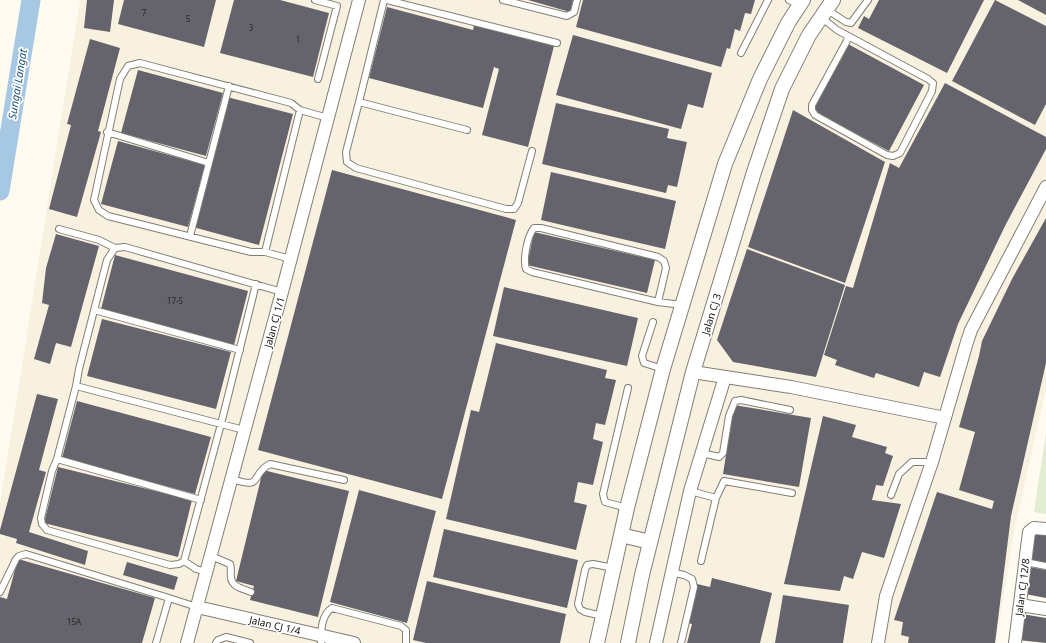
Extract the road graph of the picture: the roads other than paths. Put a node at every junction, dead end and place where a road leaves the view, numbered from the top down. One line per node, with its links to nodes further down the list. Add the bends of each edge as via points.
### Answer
1 (315, 0): 13 (lane, via 337,6)
2 (359, 0): 17 (street, Jalan CJ 1/1)
3 (386, 0): 11 (lane); 15 (lane)
4 (503, 0): 5 (lane, via 567,16 574,12)
5 (577, 0)
6 (768, 0): 12 (lane)
7 (868, 0): 9 (lane, via 851,23 843,21)
8 (797, 2): 31 (street, via 760,79 725,164)
9 (827, 9): 10 (lane, via 837,30); 36 (street, Jalan CJ 3, via 809,35 782,89)
10 (849, 37): 10 (lane, via 933,83 932,91 900,153 893,156 815,115 812,110 812,105)
11 (557, 43)
12 (740, 54)
13 (318, 79)
14 (229, 86): 16 (lane, via 291,103); 19 (lane, via 140,63 128,66 120,79); 21 (lane)
15 (359, 102): 18 (lane); 20 (lane, via 346,152 347,162 356,168 506,209 514,209 518,203)
16 (300, 110): 17 (lane); 26 (lane)
17 (328, 118): 27 (street, Jalan CJ 1/1)
18 (468, 130)
19 (108, 132): 21 (lane); 24 (lane, via 94,200 99,210 108,216)
20 (532, 151)
21 (209, 163): 24 (lane)
22 (1046, 187): 41 (street, via 971,330)
23 (59, 229): 25 (lane, via 99,240)
24 (190, 236): 26 (lane, via 251,252)
25 (115, 248): 28 (lane, via 125,247); 32 (lane, via 107,260)
26 (265, 252): 27 (lane)
27 (290, 259): 29 (street, Jalan CJ 1/1)
28 (256, 284): 29 (lane); 34 (lane)
29 (282, 292): 43 (street, Jalan CJ 1/1)
30 (658, 302): 30 (lane, via 666,268 664,261 658,257 541,228 534,228 531,233 524,262 526,269); 31 (lane)
31 (683, 305): 35 (street)
32 (94, 310): 34 (lane); 38 (lane)
33 (653, 322): 35 (lane, via 642,356 644,363)
34 (240, 350): 42 (lane)
35 (663, 369): 54 (street)
36 (693, 372): 37 (street); 57 (street, Jalan CJ 3)
37 (725, 377): 41 (street, via 791,387); 44 (street)
38 (76, 386): 42 (lane); 45 (lane)
39 (628, 388): 54 (lane, via 603,494 606,502)
40 (790, 410): 44 (lane, via 735,401 729,416 723,453 719,457)
41 (945, 418): 46 (street)
42 (222, 424): 43 (lane); 53 (lane)
43 (244, 430): 47 (street, Jalan CJ 1/1)
44 (702, 453): 49 (street)
45 (57, 459): 53 (lane); 59 (lane, via 41,518 47,530 170,565)
46 (932, 462): 51 (lane, via 912,462 899,474); 84 (street, via 886,596)
47 (232, 479): 48 (lane, via 247,484 254,482 263,467 270,464); 58 (street, Jalan CJ 1/1)
48 (344, 480)
49 (690, 491): 52 (lane); 65 (street)
50 (792, 493): 52 (lane, via 724,481)
51 (891, 495)
52 (716, 498): 60 (lane)
53 (201, 500): 59 (lane)
54 (627, 508): 56 (street)
55 (1046, 529): 61 (street, Jalan CJ 12/8, via 1034,528 1029,532)
56 (621, 535): 57 (street); 63 (street)
57 (650, 542): 81 (street, Jalan CJ 3)
58 (211, 556): 64 (street, Jalan CJ 1/1); 67 (lane, via 230,564 232,582 236,587)
59 (184, 561): 64 (lane)
60 (701, 561)
61 (1025, 562): 62 (lane); 69 (street, Jalan CJ 12/8)
62 (1046, 566)
63 (614, 568): 72 (street); 72 (lane, via 593,564 587,565 585,570 578,604 585,612)
64 (206, 572): 70 (street, Jalan CJ 1/1)
65 (671, 572): 82 (street); 83 (lane, via 692,579 694,586)
66 (0, 592): 68 (lane, via 16,559 26,554)
67 (251, 592)
68 (169, 598): 70 (lane); 74 (lane)
69 (1020, 605): 71 (street); 85 (street, Jalan CJ 12/8)
70 (197, 607): 73 (street, Jalan CJ 1/4); 75 (street, Jalan CJ 1/1)
71 (1046, 609)
72 (603, 616): 80 (street)
73 (321, 639): 78 (street, Jalan CJ 1/4); 79 (lane, via 324,617 332,608 401,626 406,630)
74 (156, 643)
75 (187, 643)
76 (216, 643): 77 (lane, via 226,637)
77 (250, 643)
78 (354, 643)
79 (406, 643)
80 (597, 643)
81 (628, 643)
82 (656, 643)
83 (681, 643)
84 (878, 643)
85 (1018, 643)

